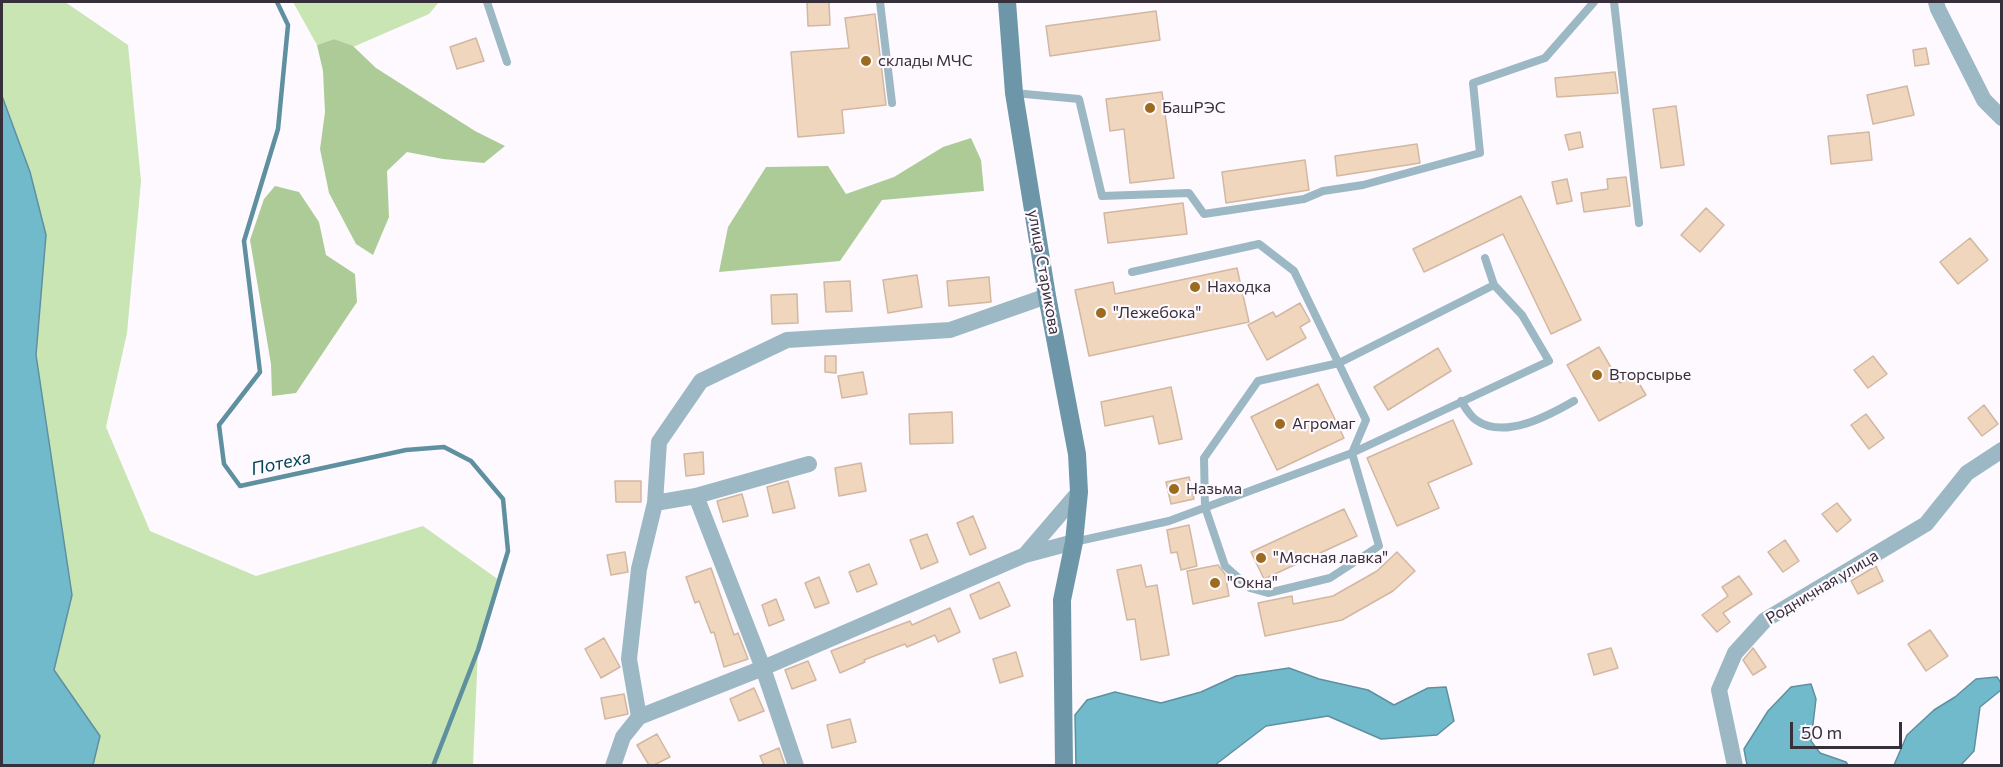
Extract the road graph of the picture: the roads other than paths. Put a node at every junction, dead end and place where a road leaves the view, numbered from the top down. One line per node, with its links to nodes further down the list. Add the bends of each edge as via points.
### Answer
1 (487, 2): 7 (lane)
2 (880, 2): 9 (lane)
3 (1007, 2): 8 (street, улица Старикова)
4 (1594, 2): 8 (lane, via 1545,58 1473,83 1480,153 1304,199 1204,214 1189,193 1102,196 1079,99)
5 (1614, 2): 11 (lane)
6 (1936, 2): 10 (street, via 1984,100)
7 (507, 62)
8 (1014, 93): 15 (street, улица Старикова)
9 (892, 104)
10 (2001, 118)
11 (1639, 223)
12 (1485, 258): 14 (lane)
13 (1132, 272): 16 (lane, via 1259,244 1294,271)
14 (1494, 285): 16 (lane); 17 (lane, via 1522,315 1549,361)
15 (1047, 296): 22 (street, улица Старикова, via 1077,454); 24 (street, via 950,330 787,340 701,381 659,442)
16 (1339, 363): 20 (lane, via 1366,420); 25 (lane, via 1258,381 1204,458)
17 (1461, 401): 18 (lane, via 1475,420 1497,429 1544,418); 20 (lane)
18 (1574, 401)
19 (2001, 450): 33 (street, Родничная улица, via 1968,473 1926,524 1765,620 1735,653 1719,690)
20 (1352, 453): 25 (lane); 25 (lane, via 1379,546 1330,578 1268,593 1250,588 1226,566)
21 (809, 464): 23 (street)
22 (1080, 492): 26 (street, улица Старикова); 27 (street)
23 (696, 496): 24 (street); 28 (street)
24 (655, 503): 29 (street, via 639,569 628,660)
25 (1205, 507): 26 (lane, via 1169,521)
26 (1074, 542): 27 (street); 32 (street, улица Старикова, via 1062,600)
27 (1025, 555): 28 (street)
28 (764, 668): 29 (street); 31 (street)
29 (639, 717): 30 (street, via 623,737)
30 (613, 765)
31 (796, 765)
32 (1064, 765)
33 (1735, 765)

